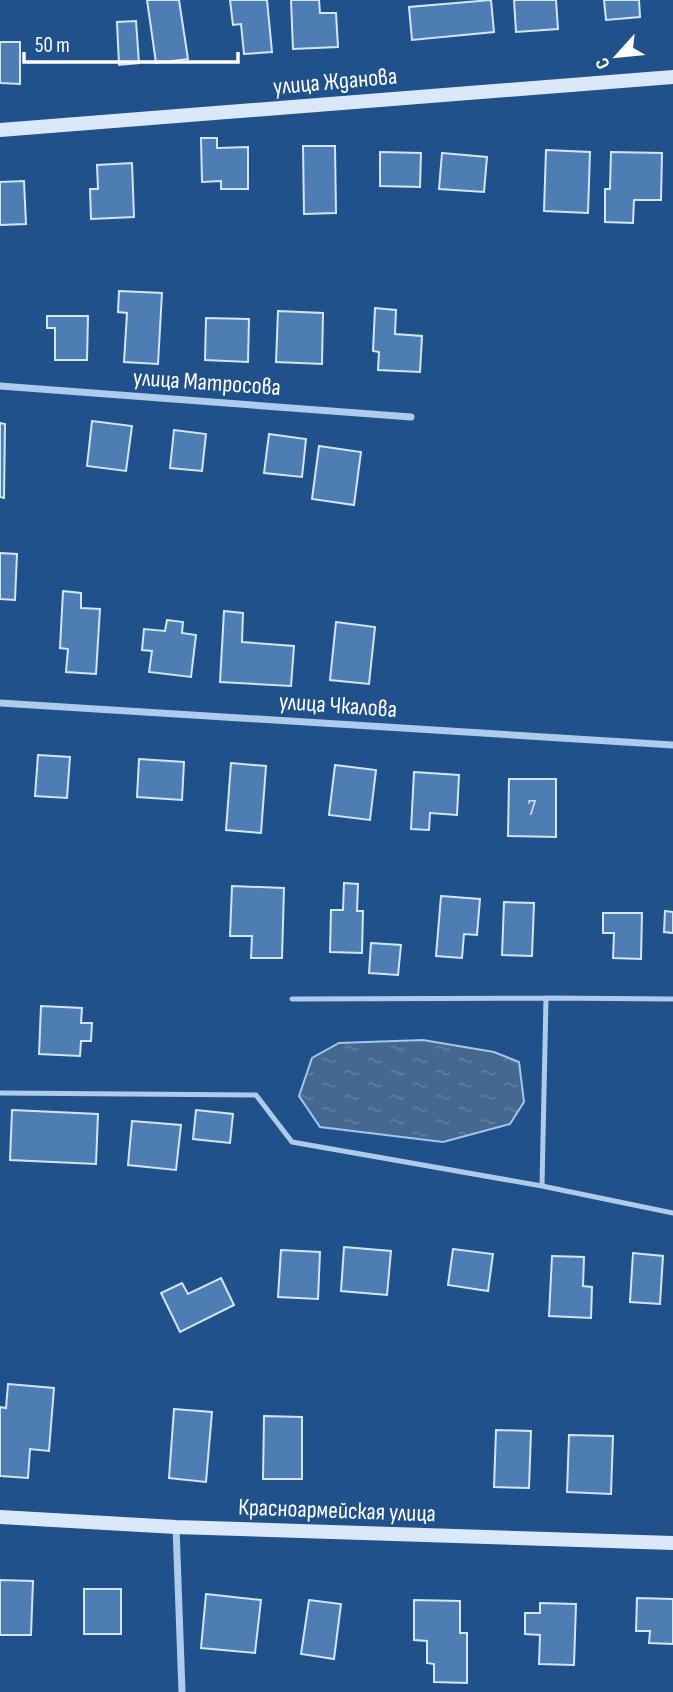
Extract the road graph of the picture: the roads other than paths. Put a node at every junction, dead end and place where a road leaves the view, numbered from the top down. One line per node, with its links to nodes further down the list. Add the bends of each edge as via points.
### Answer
1 (673, 77): 2 (street, улица Жданова)
2 (0, 130)
3 (0, 386): 4 (street, улица Матросова)
4 (411, 417)
5 (0, 703): 6 (street, улица Чкалова)
6 (673, 745)
7 (546, 998): 8 (lane); 9 (lane); 11 (lane)
8 (292, 999)
9 (673, 999)
10 (0, 1093): 11 (lane, via 256,1095 292,1142)
11 (542, 1186): 12 (lane)
12 (673, 1213)
13 (0, 1517): 14 (street, Красноармейская улица)
14 (176, 1527): 15 (street, Красноармейская улица); 16 (street)
15 (673, 1543)
16 (182, 1692)

